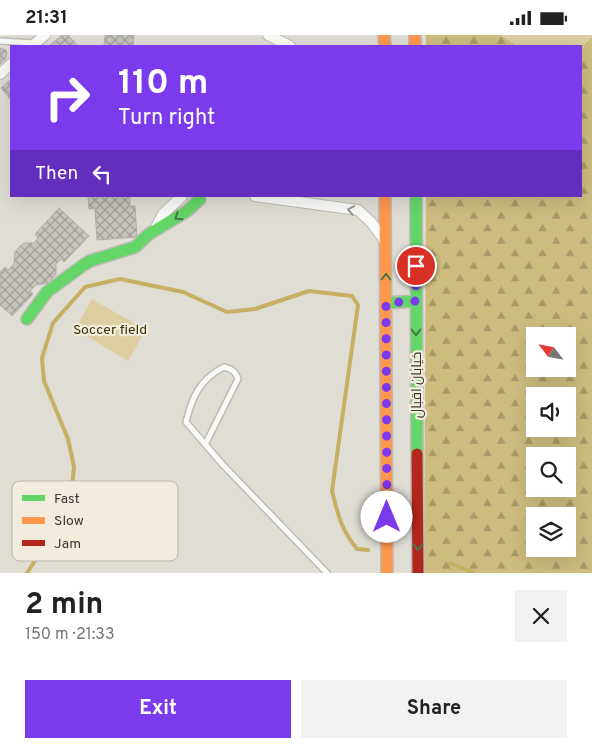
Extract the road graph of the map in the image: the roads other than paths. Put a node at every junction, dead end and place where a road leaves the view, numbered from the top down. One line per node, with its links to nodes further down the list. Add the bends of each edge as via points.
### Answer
1 (46, 35): 4 (street)
2 (268, 35): 5 (street)
3 (0, 41): 4 (lane)
4 (33, 45)
5 (288, 45)
6 (10, 65): 7 (street)
7 (0, 74)
8 (181, 197): 13 (street, via 163,214)
9 (201, 197): 13 (main road, one-way to 13, via 187,211)
10 (262, 197): 14 (street, one-way to 10, via 358,210)
11 (385, 197): 14 (main road)
12 (416, 197): 15 (main road, خیابان اقبال)
13 (154, 231): 17 (main road, via 130,249 82,266 47,292)
14 (386, 241): 16 (main road, one-way to 14)
15 (416, 301): 16 (main road); 21 (main road, خیابان اقبال, one-way to 21)
16 (386, 303): 20 (main road)
17 (27, 319)
18 (206, 443): 18 (lane, via 186,422 194,395 217,371 224,367 231,369 238,379); 19 (lane, via 223,465)
19 (327, 573)
20 (387, 573)
21 (418, 573)

